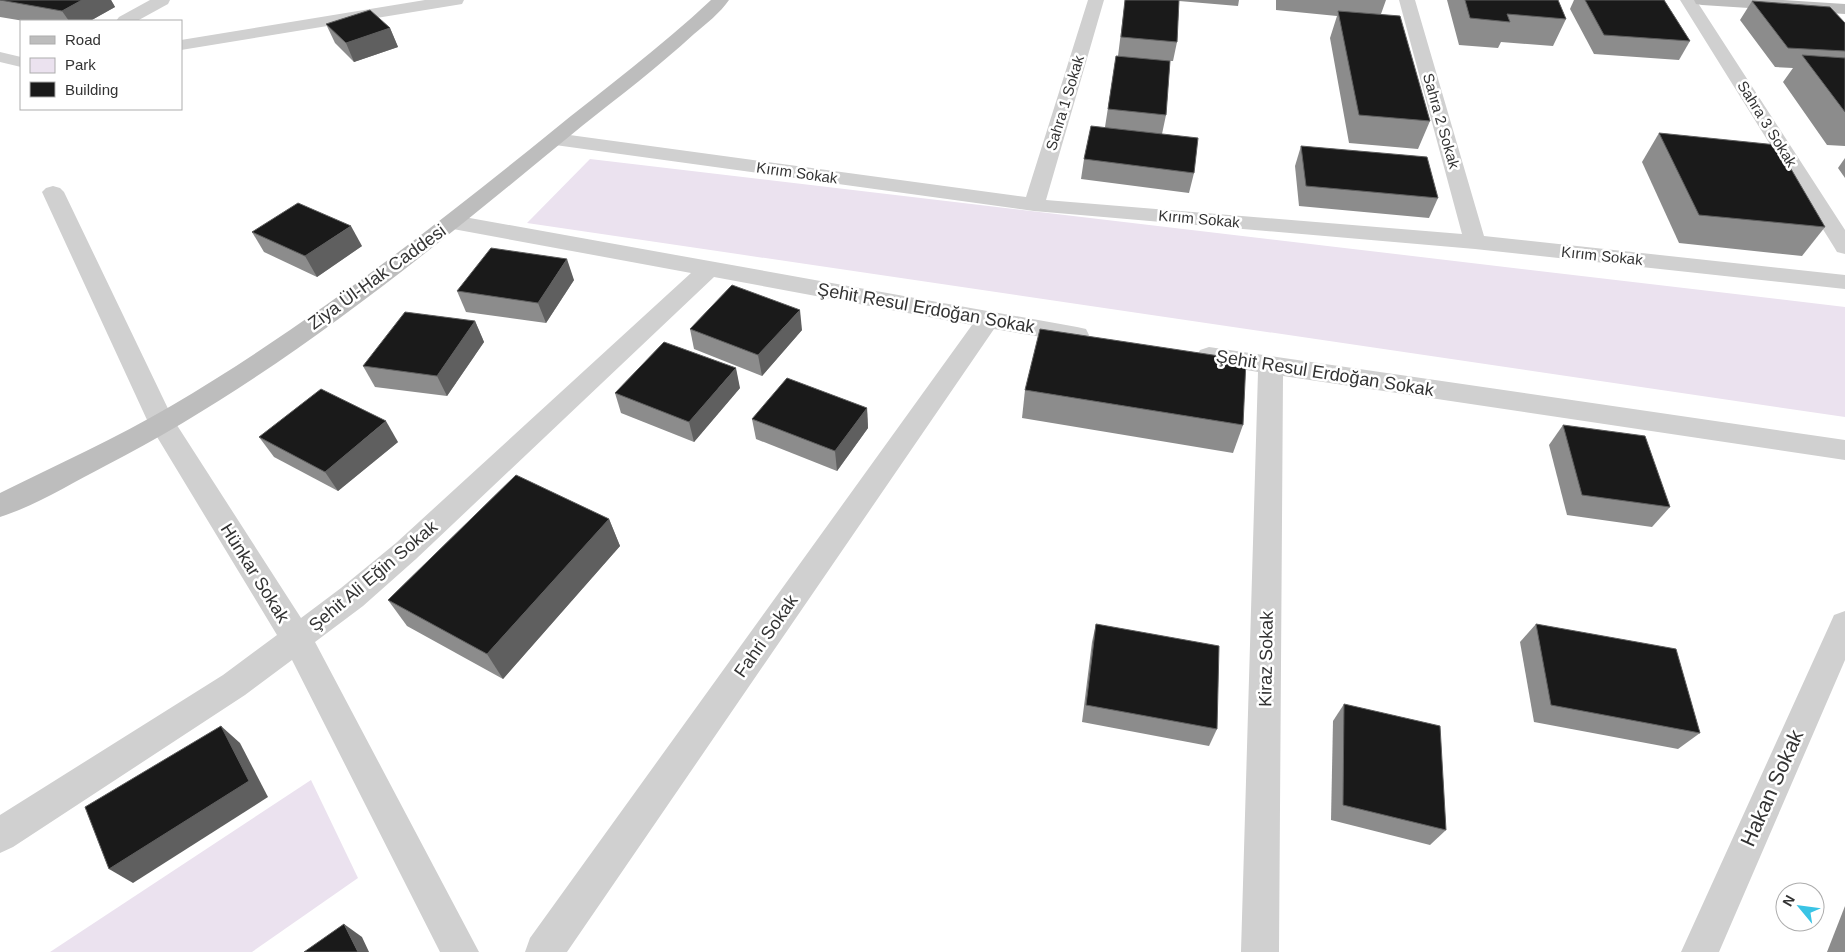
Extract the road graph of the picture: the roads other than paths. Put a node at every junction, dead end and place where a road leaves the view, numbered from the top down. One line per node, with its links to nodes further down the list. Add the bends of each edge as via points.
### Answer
1 (162, 0): 9 (street)
2 (456, 0): 10 (street)
3 (721, 0): 13 (street, Ziya Ül-Hak Caddesi)
4 (1096, 0): 15 (street, Sahra 1 Sokak)
5 (1407, 0): 17 (street, Sahra 2 Sokak)
6 (1688, 0): 18 (street, Sahra 3 Sokak)
7 (1702, 0): 8 (street)
8 (1845, 8)
9 (127, 20)
10 (182, 45)
11 (0, 57): 12 (street)
12 (20, 62)
13 (555, 139): 15 (street, Kırım Sokak); 16 (street, Ziya Ül-Hak Caddesi)
14 (53, 192): 25 (street, Hünkar Sokak)
15 (1034, 205): 17 (street, Kırım Sokak)
16 (453, 222): 19 (street, Şehit Resul Erdoğan Sokak); 25 (street, Ziya Ül-Hak Caddesi, via 280,348)
17 (1475, 242): 20 (street, Kırım Sokak)
18 (1845, 247)
19 (709, 269): 21 (street, Şehit Resul Erdoğan Sokak); 29 (street, Şehit Ali Eğin Sokak, via 406,551)
20 (1845, 282)
21 (988, 320): 22 (street, Şehit Resul Erdoğan Sokak); 32 (street, Fahri Sokak)
22 (1095, 338)
23 (1183, 352): 24 (street, Şehit Resul Erdoğan Sokak)
24 (1272, 366): 26 (street, Şehit Resul Erdoğan Sokak); 33 (street, Kiraz Sokak)
25 (161, 422): 27 (street, Ziya Ül-Hak Caddesi); 29 (street, Hünkar Sokak)
26 (1845, 450)
27 (0, 506)
28 (1845, 624): 34 (street, Hakan Sokak)
29 (297, 639): 30 (street, Şehit Ali Eğin Sokak, via 234,685); 31 (street, Hünkar Sokak)
30 (0, 835)
31 (460, 952)
32 (544, 952)
33 (1260, 952)
34 (1700, 952)

